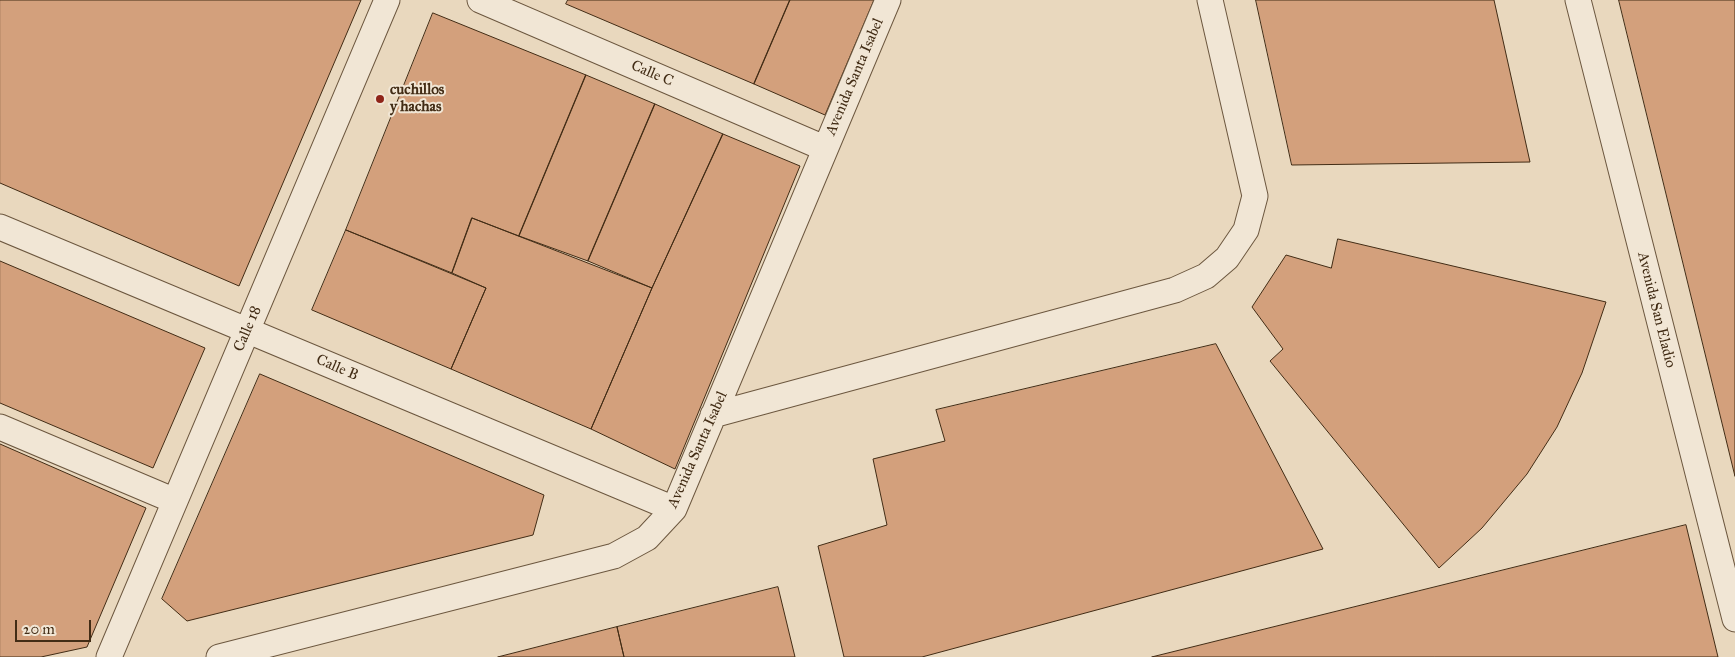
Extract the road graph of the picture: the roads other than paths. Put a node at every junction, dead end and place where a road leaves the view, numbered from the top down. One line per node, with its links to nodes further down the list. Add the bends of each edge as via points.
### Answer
1 (387, 0): 8 (street, Calle 18)
2 (480, 0): 6 (street, Calle C)
3 (888, 0): 6 (street, Avenida Santa Isabel)
4 (1210, 0): 9 (street, via 1255,196 1246,230 1227,258 1206,276 1175,290)
5 (1578, 0): 13 (street, Avenida San Eladio)
6 (824, 148): 9 (street, Avenida Santa Isabel)
7 (0, 227): 8 (street, Calle B)
8 (247, 331): 11 (street, Calle 18); 12 (street, Calle B)
9 (713, 415): 12 (street, Avenida Santa Isabel)
10 (0, 426): 11 (street)
11 (175, 501): 15 (street, Calle 18)
12 (674, 509): 14 (street, Avenida Santa Isabel, via 647,538 614,556)
13 (1735, 620)
14 (227, 656)
15 (109, 657)

